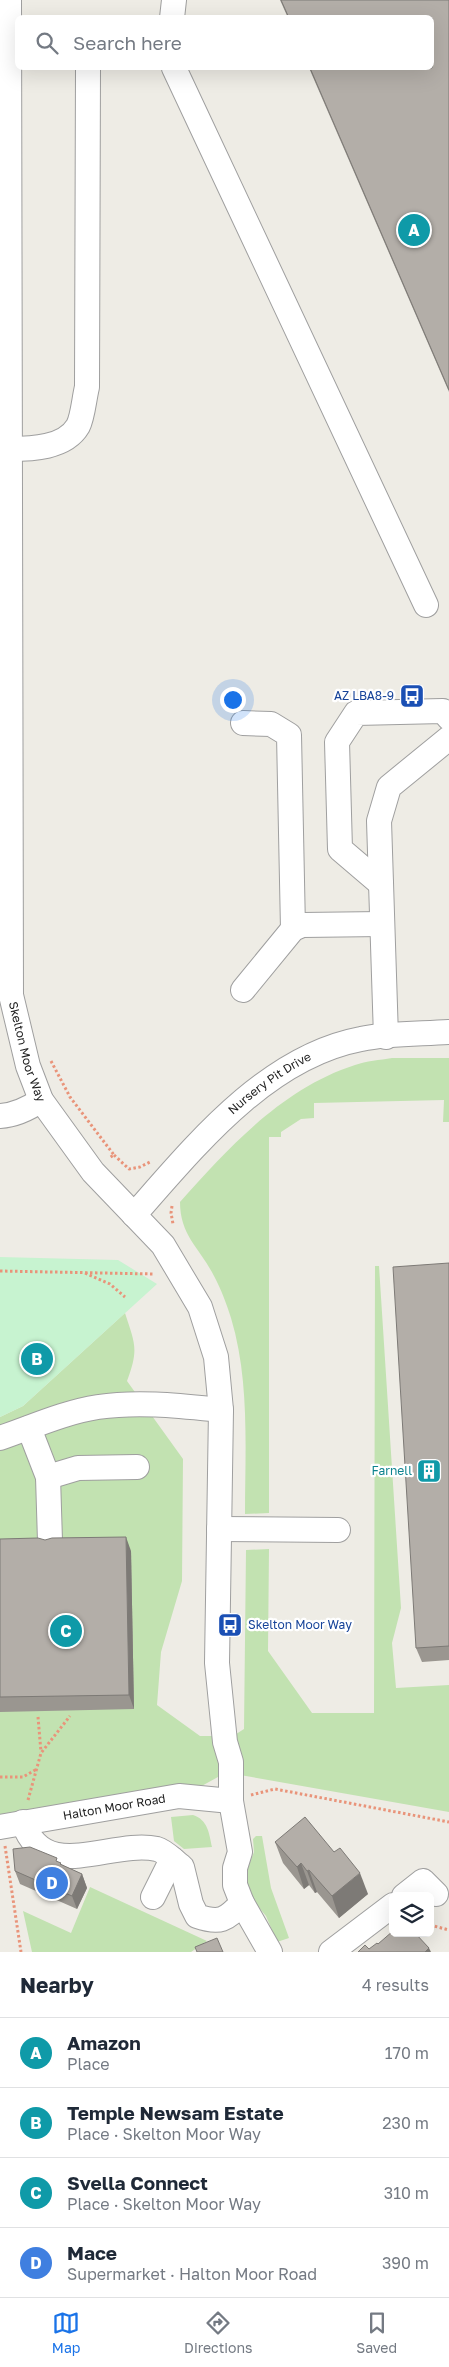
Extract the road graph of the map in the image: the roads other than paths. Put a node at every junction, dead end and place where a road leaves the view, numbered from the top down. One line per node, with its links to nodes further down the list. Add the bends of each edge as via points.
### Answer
1 (8, 0): 4 (street, Skelton Moor Way)
2 (174, 0): 3 (street)
3 (172, 15)
4 (4, 28): 7 (street, Skelton Moor Way)
5 (88, 70): 8 (street, via 87,387 78,426 61,442 33,449)
6 (175, 70): 10 (street)
7 (4, 186): 8 (street, Skelton Moor Way)
8 (10, 449): 9 (street, Skelton Moor Way)
9 (5, 587): 14 (street, Skelton Moor Way)
10 (426, 605)
11 (449, 718): 15 (street, via 443,711 356,713 337,742 340,849)
12 (242, 723): 17 (street, via 270,724 289,735)
13 (449, 738): 15 (street, via 389,787 379,821)
14 (5, 861): 21 (street, Skelton Moor Way, via 11,995 28,1066)
15 (381, 884): 16 (street)
16 (382, 924): 17 (street, via 302,925); 20 (street)
17 (294, 929): 18 (street)
18 (243, 990)
19 (449, 1032): 20 (street, Nursery Pit Drive)
20 (386, 1037): 23 (street, Nursery Pit Drive, via 362,1038 316,1052 284,1068 224,1118)
21 (41, 1100): 22 (street, via 12,1115); 23 (street, Skelton Moor Way, via 93,1172)
22 (0, 1116)
23 (134, 1215): 24 (street, Skelton Moor Way, via 163,1246 200,1307 216,1357)
24 (221, 1410): 25 (street, via 146,1404 98,1407); 29 (street, Skelton Moor Way)
25 (29, 1428): 26 (street); 28 (street)
26 (0, 1438)
27 (137, 1467): 28 (street, via 78,1468)
28 (48, 1477): 31 (street)
29 (219, 1529): 30 (street); 32 (street, Skelton Moor Way, via 217,1663 225,1742 231,1762)
30 (338, 1530)
31 (50, 1541)
32 (231, 1801): 33 (street, Halton Moor Road, via 179,1796); 39 (street, Skelton Moor Way, via 240,1852 235,1868 236,1885)
33 (23, 1822): 34 (street, Halton Moor Road); 35 (street, via 29,1839 35,1845 61,1857 138,1848 158,1849)
34 (2, 1832)
35 (172, 1860): 38 (street); 39 (street, via 182,1867 197,1916 220,1920 230,1916)
36 (409, 1892): 37 (street, via 423,1881)
37 (434, 1892)
38 (153, 1897)
39 (242, 1903): 41 (street, Skelton Moor Way)
40 (389, 1908): 42 (street)
41 (270, 1952)
42 (331, 1952)

